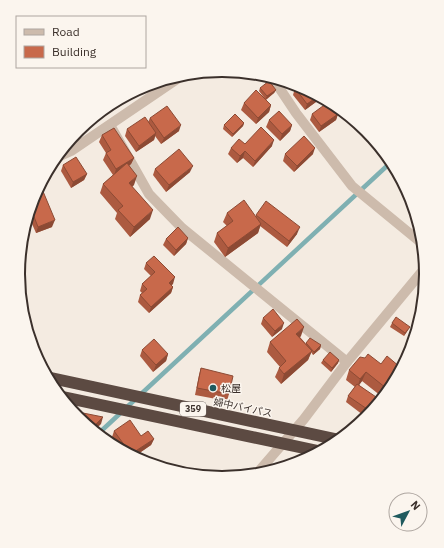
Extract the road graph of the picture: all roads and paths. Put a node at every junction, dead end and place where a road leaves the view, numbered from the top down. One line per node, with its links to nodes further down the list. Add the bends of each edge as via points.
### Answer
1 (169, 85): 3 (street)
2 (277, 85): 5 (street, via 352,186)
3 (110, 125): 4 (street); 7 (street, via 149,194 182,228)
4 (71, 147)
5 (415, 238)
6 (419, 275): 7 (street)
7 (348, 362): 10 (street)
8 (55, 379): 10 (highway, 婦中バイパス / 359)
9 (69, 398): 12 (highway, 359)
10 (293, 430): 11 (highway, 婦中バイパス / 359); 12 (street)
11 (331, 438)
12 (284, 443): 13 (highway, 359); 14 (street)
13 (313, 449)
14 (263, 466)

